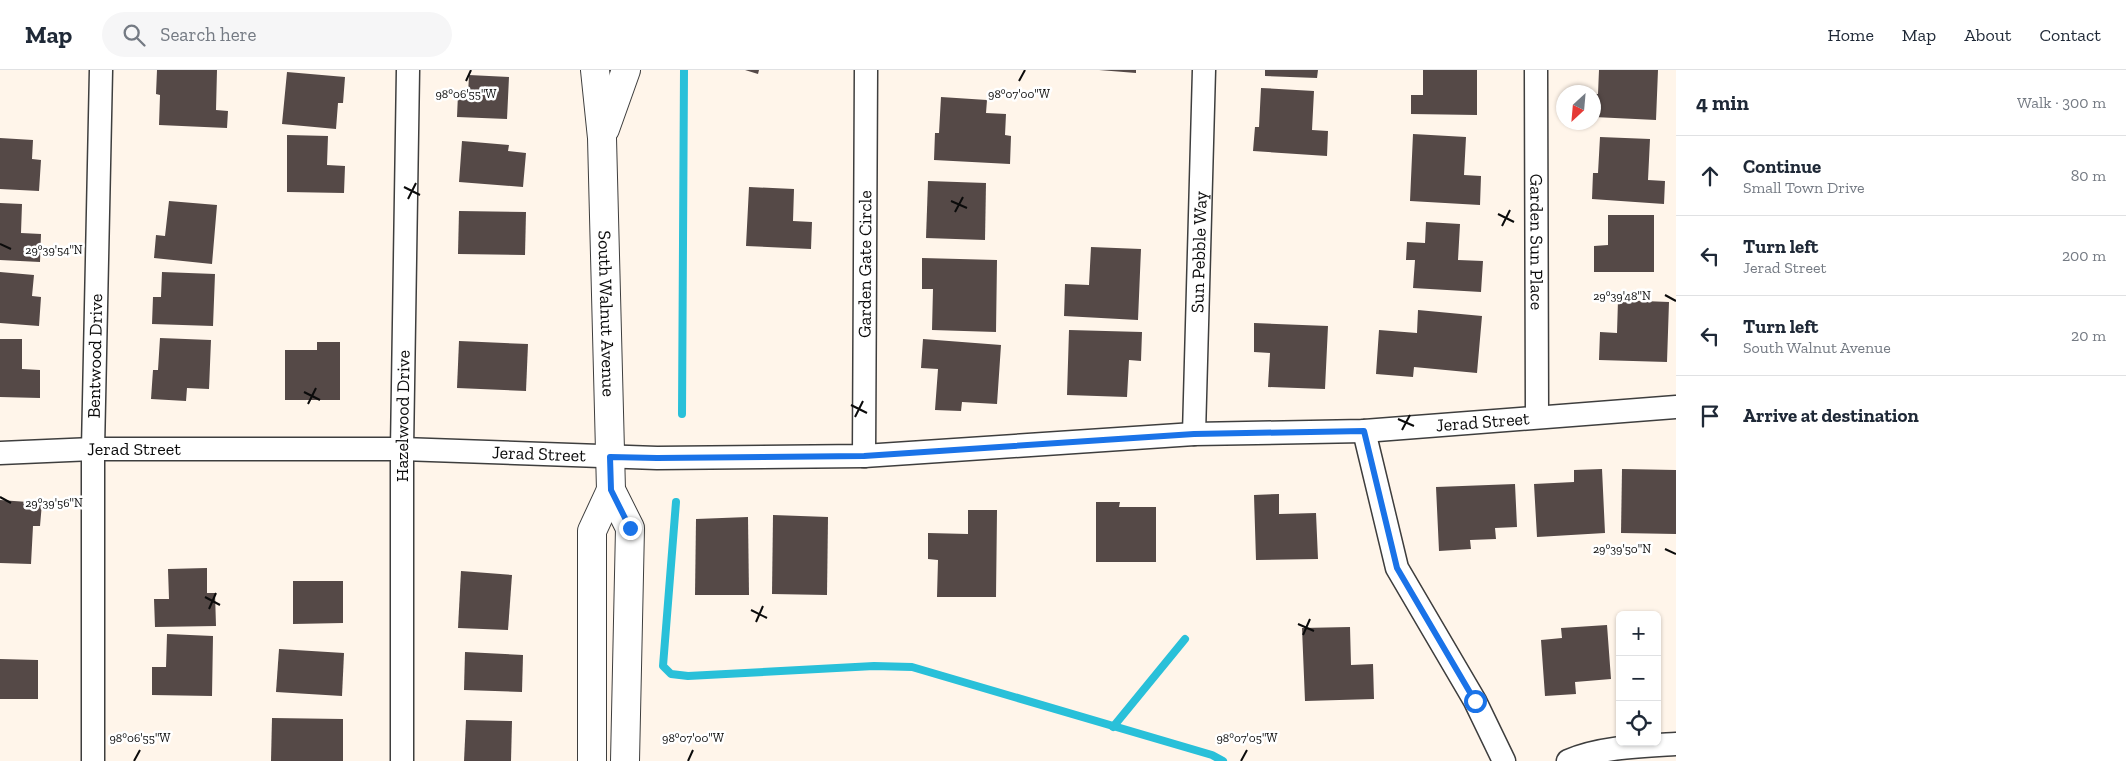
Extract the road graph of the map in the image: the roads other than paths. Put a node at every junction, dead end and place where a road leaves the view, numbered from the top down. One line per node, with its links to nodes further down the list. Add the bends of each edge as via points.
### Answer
1 (101, 70): 13 (street, Bentwood Drive)
2 (408, 70): 14 (street, Hazelwood Drive)
3 (595, 70): 8 (street, South Walnut Avenue)
4 (626, 70): 8 (street, South Walnut Avenue)
5 (866, 70): 16 (street, Garden Gate Circle)
6 (1204, 70): 12 (street, Sun Pebble Way)
7 (1536, 70): 10 (street, Garden Sun Place)
8 (602, 138): 17 (street, South Walnut Avenue)
9 (1676, 407): 10 (street, Jerad Street)
10 (1537, 416): 11 (street, Jerad Street)
11 (1364, 431): 12 (street, Jerad Street); 24 (street, via 1397,568 1475,701)
12 (1194, 434): 16 (street, Jerad Street)
13 (93, 449): 14 (street, Jerad Street); 15 (street, Jerad Street); 20 (street, Bentwood Drive)
14 (402, 449): 17 (street, Jerad Street); 21 (street, Hazelwood Drive)
15 (0, 453)
16 (864, 456): 17 (street, Jerad Street)
17 (610, 457): 18 (street, South Walnut Avenue)
18 (611, 490): 22 (street, South Walnut Avenue, via 592,531); 23 (street, South Walnut Avenue, via 630,528)
19 (1676, 744): 25 (street, via 1580,756)
20 (93, 761)
21 (402, 761)
22 (592, 761)
23 (625, 761)
24 (1504, 761)
25 (1568, 761)

